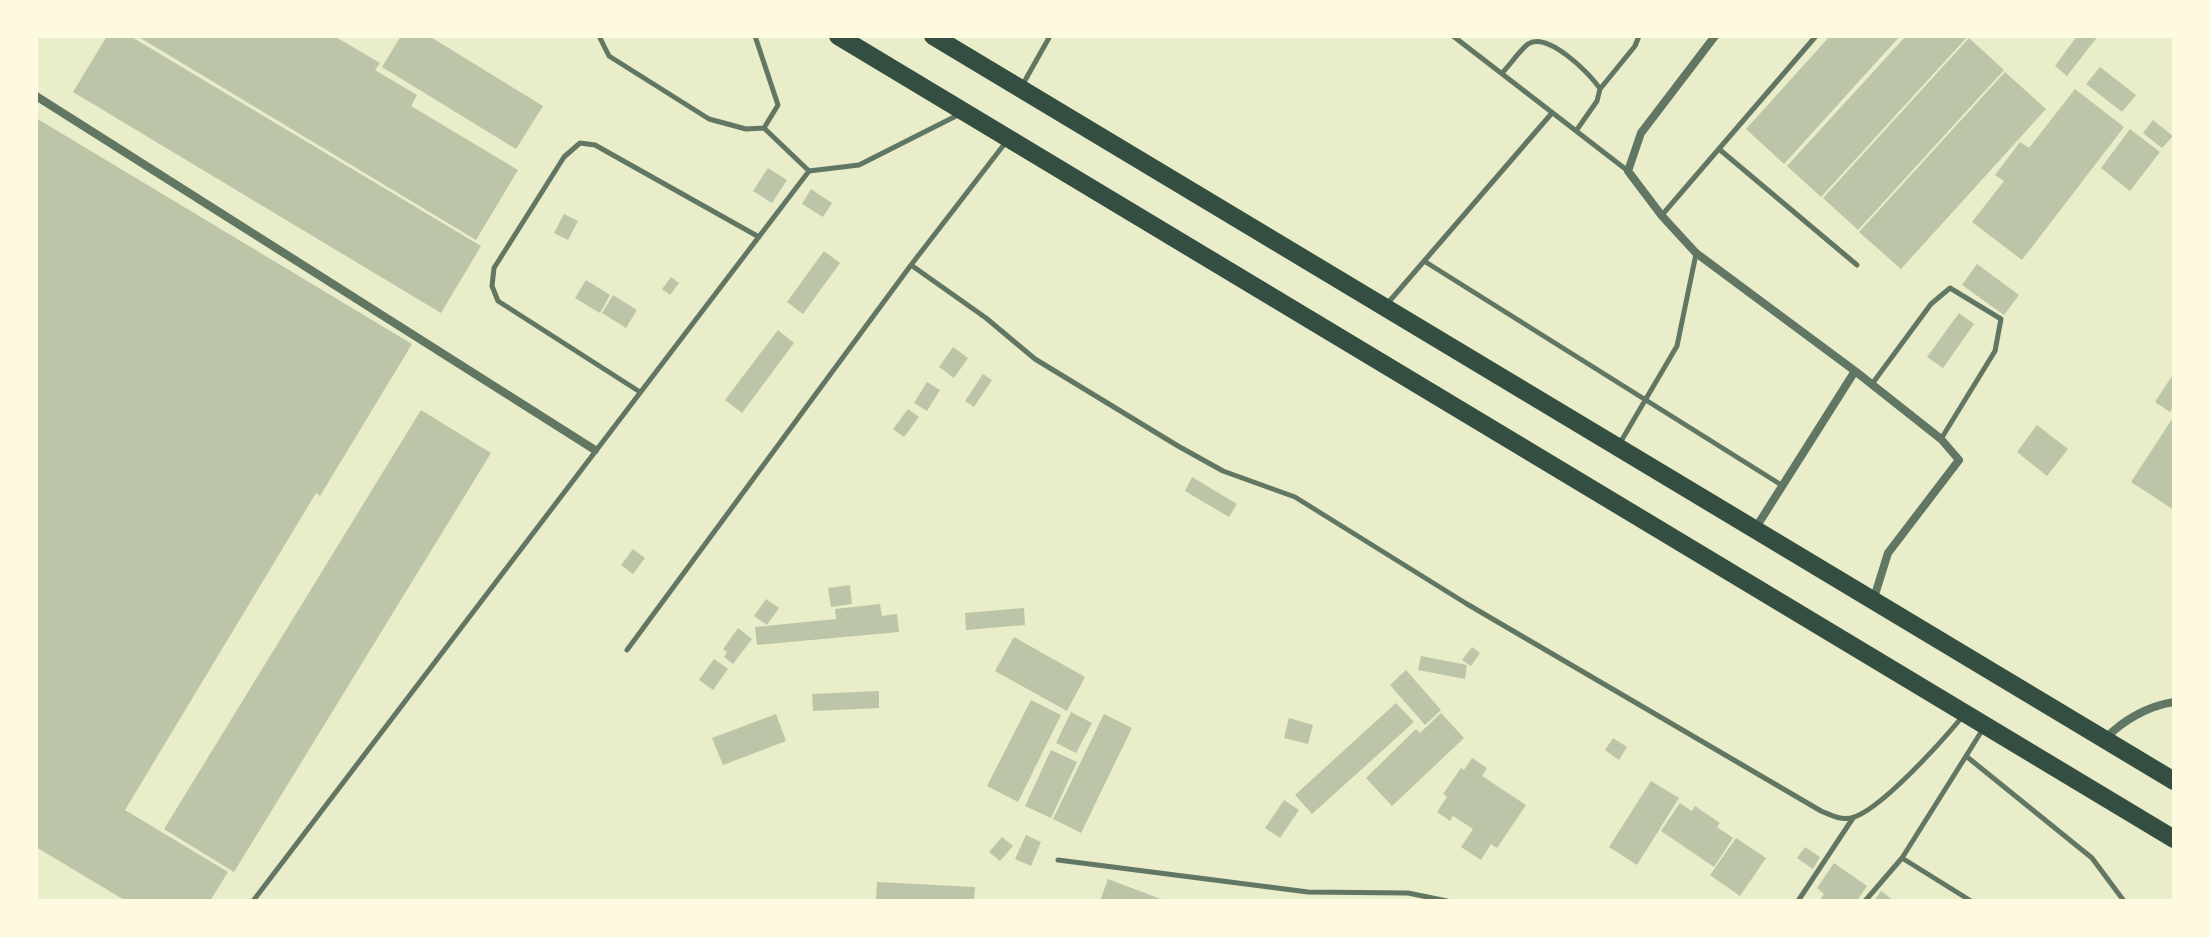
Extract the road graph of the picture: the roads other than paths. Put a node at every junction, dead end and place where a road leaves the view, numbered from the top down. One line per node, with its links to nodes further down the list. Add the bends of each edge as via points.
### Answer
1 (599, 36): 17 (lane, via 609,56 709,119)
2 (755, 36): 17 (lane, via 778,105)
3 (838, 36): 15 (highway)
4 (933, 36): 12 (highway)
5 (1050, 36): 12 (lane)
6 (1453, 36): 11 (lane)
7 (1639, 36): 13 (lane)
8 (1715, 36): 22 (street, via 1641,133)
9 (1816, 36): 20 (lane)
10 (1543, 38): 11 (lane, via 1529,43); 13 (lane)
11 (1502, 73): 16 (lane)
12 (1020, 89): 29 (highway)
13 (1600, 89): 18 (lane)
14 (36, 96): 36 (street)
15 (964, 112): 19 (highway); 21 (lane, via 859,165)
16 (1552, 113): 18 (lane); 26 (lane)
17 (764, 128): 21 (lane)
18 (1576, 131): 22 (lane)
19 (1008, 139): 27 (lane); 42 (highway)
20 (1719, 149): 23 (lane); 28 (lane)
21 (809, 171): 24 (lane)
22 (1628, 171): 23 (street)
23 (1662, 216): 25 (street)
24 (759, 237): 32 (lane); 32 (lane, via 595,145 580,143 564,157 494,268 492,286 498,301)
25 (1696, 253): 30 (street); 33 (lane, via 1677,346)
26 (1424, 261): 29 (lane); 33 (lane)
27 (911, 265): 40 (lane); 47 (lane, via 1035,359 1178,446 1223,471 1295,497 1821,811)
28 (1857, 265)
29 (1384, 307): 35 (highway)
30 (1855, 371): 31 (street); 37 (street)
31 (1871, 385): 34 (street); 34 (lane, via 1931,304 1950,288 2001,319 1995,351)
32 (640, 392): 36 (lane)
33 (1646, 400): 35 (lane); 37 (lane)
34 (1941, 439): 39 (street, via 1959,460 1888,553)
35 (1617, 448): 38 (highway)
36 (595, 450): 51 (lane)
37 (1783, 486): 38 (street)
38 (1754, 530): 39 (highway)
39 (1873, 601): 44 (highway)
40 (627, 650)
41 (2174, 702): 44 (street, via 2129,719)
42 (1966, 713): 43 (highway); 47 (lane, via 1930,755)
43 (1986, 724): 45 (lane); 48 (highway)
44 (2105, 739): 46 (highway)
45 (1966, 756): 49 (lane); 56 (lane, via 2092,858)
46 (2174, 781)
47 (1854, 817): 53 (lane)
48 (2174, 839)
49 (1902, 858): 54 (lane); 55 (lane)
50 (1058, 860): 52 (lane, via 1308,892 1408,893)
51 (253, 901)
52 (1447, 901)
53 (1798, 901)
54 (1865, 901)
55 (1971, 901)
56 (2124, 901)

